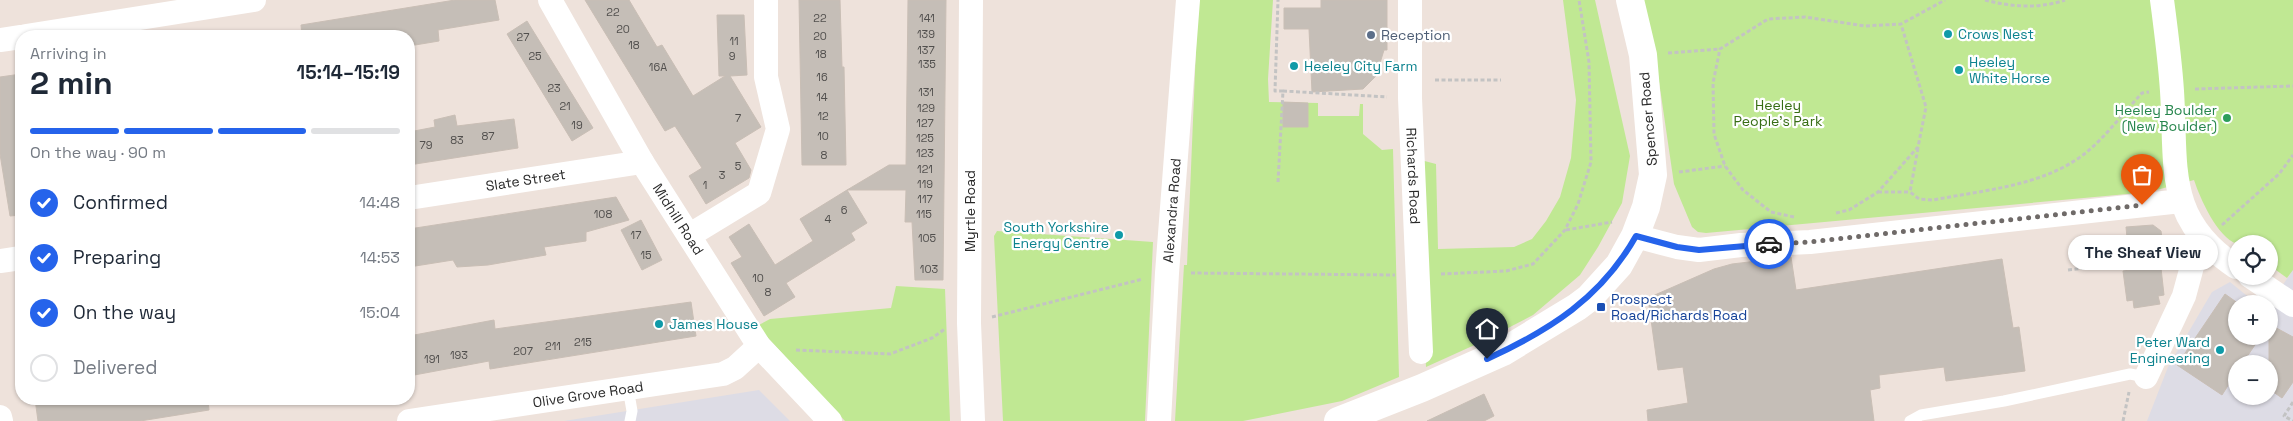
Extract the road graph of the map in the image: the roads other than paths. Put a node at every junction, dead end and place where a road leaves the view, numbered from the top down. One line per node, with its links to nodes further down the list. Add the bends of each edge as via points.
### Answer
1 (254, 0): 9 (street)
2 (550, 0): 12 (street, Midhill Road)
3 (766, 0): 16 (street, via 766,77 778,129 759,193)
4 (971, 0): 32 (street, Myrtle Road, via 969,323)
5 (1188, 0): 33 (street, Alexandra Road)
6 (1410, 0): 24 (street, Richards Road, via 1410,98)
7 (1630, 0): 15 (main road, Spencer Road, via 1643,55 1653,176)
8 (2162, 0): 14 (street, via 2172,90 2176,175)
9 (64, 30)
10 (15, 38): 11 (street)
11 (0, 40)
12 (642, 162): 13 (street, Slate Street); 16 (street, Midhill Road)
13 (415, 197)
14 (2181, 201): 15 (street, via 1819,241 1699,250 1677,247); 17 (street)
15 (1639, 226): 34 (main road, Spencer Road, via 1619,265 1589,298 1564,315 1503,352)
16 (690, 235): 23 (street, Midhill Road)
17 (2202, 239): 19 (street); 25 (street, via 2184,296)
18 (15, 259): 20 (street)
19 (2228, 260)
20 (0, 261)
21 (2263, 285): 22 (street)
22 (2293, 305)
23 (758, 346): 26 (street, Olive Grove Road, via 735,368 723,374); 31 (street, Midhill Road)
24 (1421, 352)
25 (2146, 377): 35 (lane, via 2130,374 1921,415)
26 (628, 388): 29 (street, Olive Grove Road); 30 (lane, via 632,410)
27 (0, 417): 28 (street)
28 (0, 421)
29 (409, 421)
30 (630, 421)
31 (830, 421)
32 (973, 421)
33 (1159, 421)
34 (1338, 421)
35 (1910, 421)

